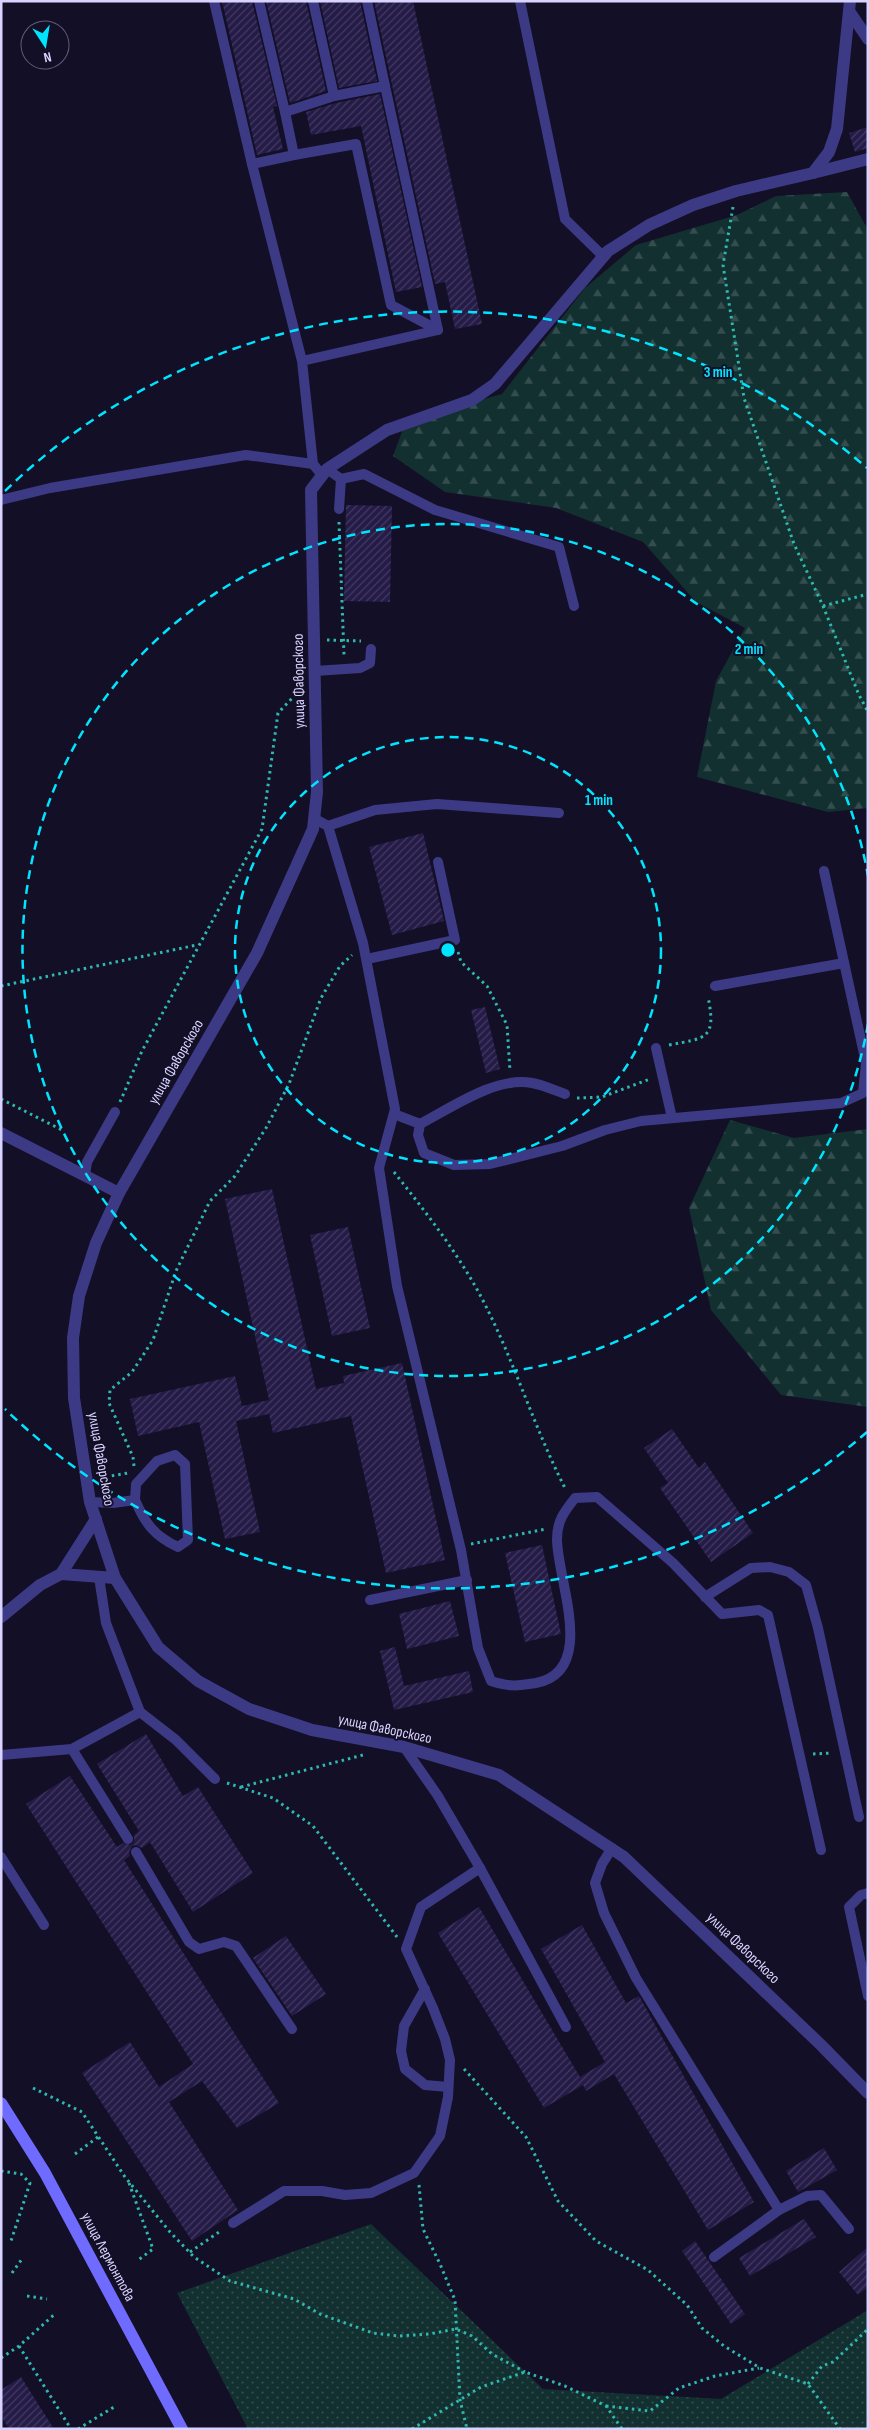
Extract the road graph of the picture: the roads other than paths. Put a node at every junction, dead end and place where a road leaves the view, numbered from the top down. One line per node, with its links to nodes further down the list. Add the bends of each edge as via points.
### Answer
1 (214, 1): 13 (lane)
2 (259, 1): 10 (lane)
3 (313, 1): 9 (lane)
4 (367, 1): 8 (lane)
5 (520, 1): 15 (lane, via 566,219)
6 (849, 6): 7 (street); 14 (street, via 837,129 829,152)
7 (868, 39)
8 (385, 86): 9 (lane); 16 (lane)
9 (334, 96): 10 (lane)
10 (285, 112): 11 (lane)
11 (294, 155): 13 (lane); 16 (lane, via 356,144 391,305)
12 (868, 159): 14 (street)
13 (252, 164): 17 (lane)
14 (813, 173): 15 (street, via 693,205 649,225)
15 (603, 256): 19 (street, via 495,384 472,400 387,430)
16 (438, 330): 17 (lane)
17 (302, 361): 18 (lane)
18 (312, 464): 19 (lane); 21 (lane, via 246,455 50,488)
19 (324, 472): 20 (lane); 25 (street, улица Фаворского, via 311,490)
20 (341, 479): 22 (lane); 23 (lane, via 364,474 435,510 559,547)
21 (1, 500)
22 (339, 509)
23 (574, 606)
24 (371, 649): 25 (lane, via 370,663 360,668)
25 (315, 671): 27 (street, улица Фаворского)
26 (559, 813): 28 (lane, via 437,804 375,810)
27 (315, 819): 28 (lane); 42 (street, улица Фаворского, via 257,953)
28 (328, 826): 31 (lane)
29 (438, 862): 31 (lane, via 455,940)
30 (824, 871): 32 (lane)
31 (366, 959): 37 (lane, via 396,1109)
32 (844, 964): 33 (lane); 38 (lane, via 866,1063 863,1093 841,1103)
33 (715, 986)
34 (656, 1048): 38 (lane)
35 (565, 1094): 39 (lane, via 531,1083 509,1082 494,1086)
36 (115, 1112): 41 (lane, via 87,1162)
37 (394, 1114): 39 (lane); 49 (lane, via 379,1168 397,1286)
38 (672, 1118): 39 (lane, via 641,1121 562,1146 481,1164 454,1165 424,1153 418,1135)
39 (420, 1124)
40 (1, 1133): 41 (street)
41 (85, 1175): 42 (street)
42 (119, 1192): 44 (street, улица Фаворского, via 96,1243 78,1296 73,1338 74,1398)
43 (135, 1500): 43 (lane, via 136,1484 157,1461 175,1455 185,1464 188,1540 178,1548 161,1540 143,1519); 44 (lane)
44 (90, 1502): 45 (street, улица Фаворского)
45 (96, 1519): 46 (street); 48 (street, улица Фаворского)
46 (61, 1574): 47 (street); 52 (street, via 40,1584)
47 (99, 1576): 48 (street); 53 (lane, via 106,1623)
48 (115, 1578): 54 (street, улица Фаворского, via 158,1647 198,1681 249,1708 312,1730)
49 (467, 1580): 50 (lane, via 478,1648 491,1682 511,1688 549,1680 565,1666 571,1629 557,1538 561,1515 575,1498 597,1497 673,1563); 51 (lane)
50 (705, 1597): 58 (lane, via 751,1568 770,1567 789,1572 806,1585); 61 (lane, via 722,1614 759,1610 768,1615)
51 (370, 1600)
52 (1, 1617)
53 (140, 1712): 55 (lane); 57 (lane, via 176,1740)
54 (404, 1747): 60 (street, улица Фаворского, via 499,1775); 64 (lane, via 438,1796)
55 (72, 1750): 56 (lane); 59 (lane)
56 (1, 1755)
57 (215, 1779)
58 (859, 1817)
59 (128, 1840)
60 (612, 1848): 72 (street, улица Фаворского, via 786,2011); 74 (lane, via 595,1883 604,1913 636,1978)
61 (821, 1850)
62 (136, 1852): 70 (lane, via 189,1942 198,1948 224,1942 236,1946)
63 (1, 1857): 66 (lane)
64 (480, 1868): 67 (lane, via 421,1907 406,1949); 69 (lane)
65 (868, 1893): 68 (lane, via 861,1895 849,1907)
66 (44, 1925)
67 (424, 1989): 71 (lane, via 446,2040); 71 (lane, via 404,2026 401,2051 405,2069 424,2085)
68 (868, 1996)
69 (566, 2027)
70 (292, 2029)
71 (448, 2087): 75 (lane, via 440,2136 414,2173 371,2193 284,2191)
72 (868, 2093)
73 (1, 2103): 78 (main road, улица Лермонтова, via 44,2173)
74 (779, 2210): 76 (lane, via 807,2196 821,2195); 77 (lane)
75 (233, 2223)
76 (849, 2229)
77 (714, 2257)
78 (182, 2429)

